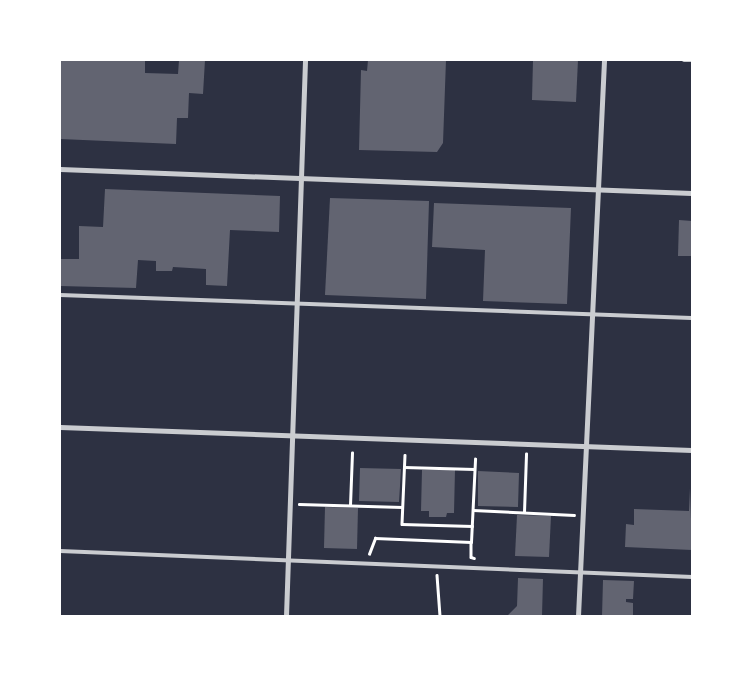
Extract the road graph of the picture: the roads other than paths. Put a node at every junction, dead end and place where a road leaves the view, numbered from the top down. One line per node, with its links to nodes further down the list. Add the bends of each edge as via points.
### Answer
1 (305, 60): 6 (street)
2 (604, 60): 7 (street)
3 (684, 60): 4 (lane)
4 (692, 60)
5 (60, 169): 6 (street)
6 (301, 177): 7 (street); 10 (street)
7 (597, 189): 8 (street); 11 (street)
8 (692, 193)
9 (60, 295): 10 (lane)
10 (298, 302): 11 (lane); 14 (street)
11 (591, 314): 12 (lane); 15 (street)
12 (692, 318)
13 (60, 426): 14 (street)
14 (294, 434): 15 (street); 18 (street)
15 (586, 445): 16 (street); 19 (street)
16 (692, 450)
17 (60, 551): 18 (lane)
18 (288, 562): 19 (lane); 21 (street)
19 (581, 572): 20 (lane); 22 (street)
20 (692, 577)
21 (286, 616)
22 (578, 616)

